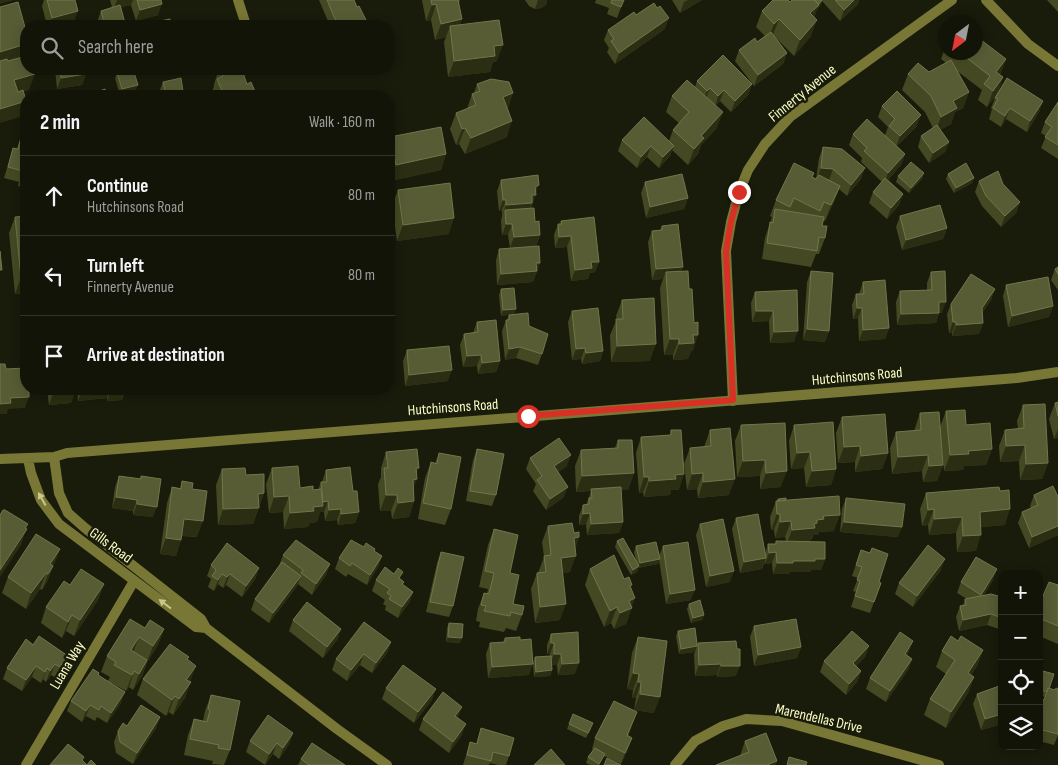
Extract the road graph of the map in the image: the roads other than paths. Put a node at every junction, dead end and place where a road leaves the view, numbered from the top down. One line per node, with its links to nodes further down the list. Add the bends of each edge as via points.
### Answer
1 (238, 0): 4 (street)
2 (952, 0): 7 (street, Finnerty Avenue, via 790,118 765,144 748,170 739,192 726,251)
3 (986, 0): 5 (street, via 1028,44)
4 (244, 20)
5 (1058, 66)
6 (1058, 372): 7 (street, Hutchinsons Road)
7 (733, 400): 8 (street, Hutchinsons Road, via 67,453)
8 (54, 457): 10 (street, Hutchinsons Road); 12 (street, Gills Road, via 59,493 68,513 201,619)
9 (0, 459): 10 (street, Hutchinsons Road)
10 (28, 459): 11 (street, Gills Road, one-way to 10, via 59,524 41,500)
11 (134, 581): 12 (street, Gills Road, one-way to 11, via 196,627); 13 (street, Luana Way)
12 (206, 628): 14 (street, Gills Road)
13 (26, 765)
14 (386, 765)
15 (675, 765): 16 (street, Marendellas Drive, via 695,741 723,726 746,719 782,721)
16 (939, 765)

